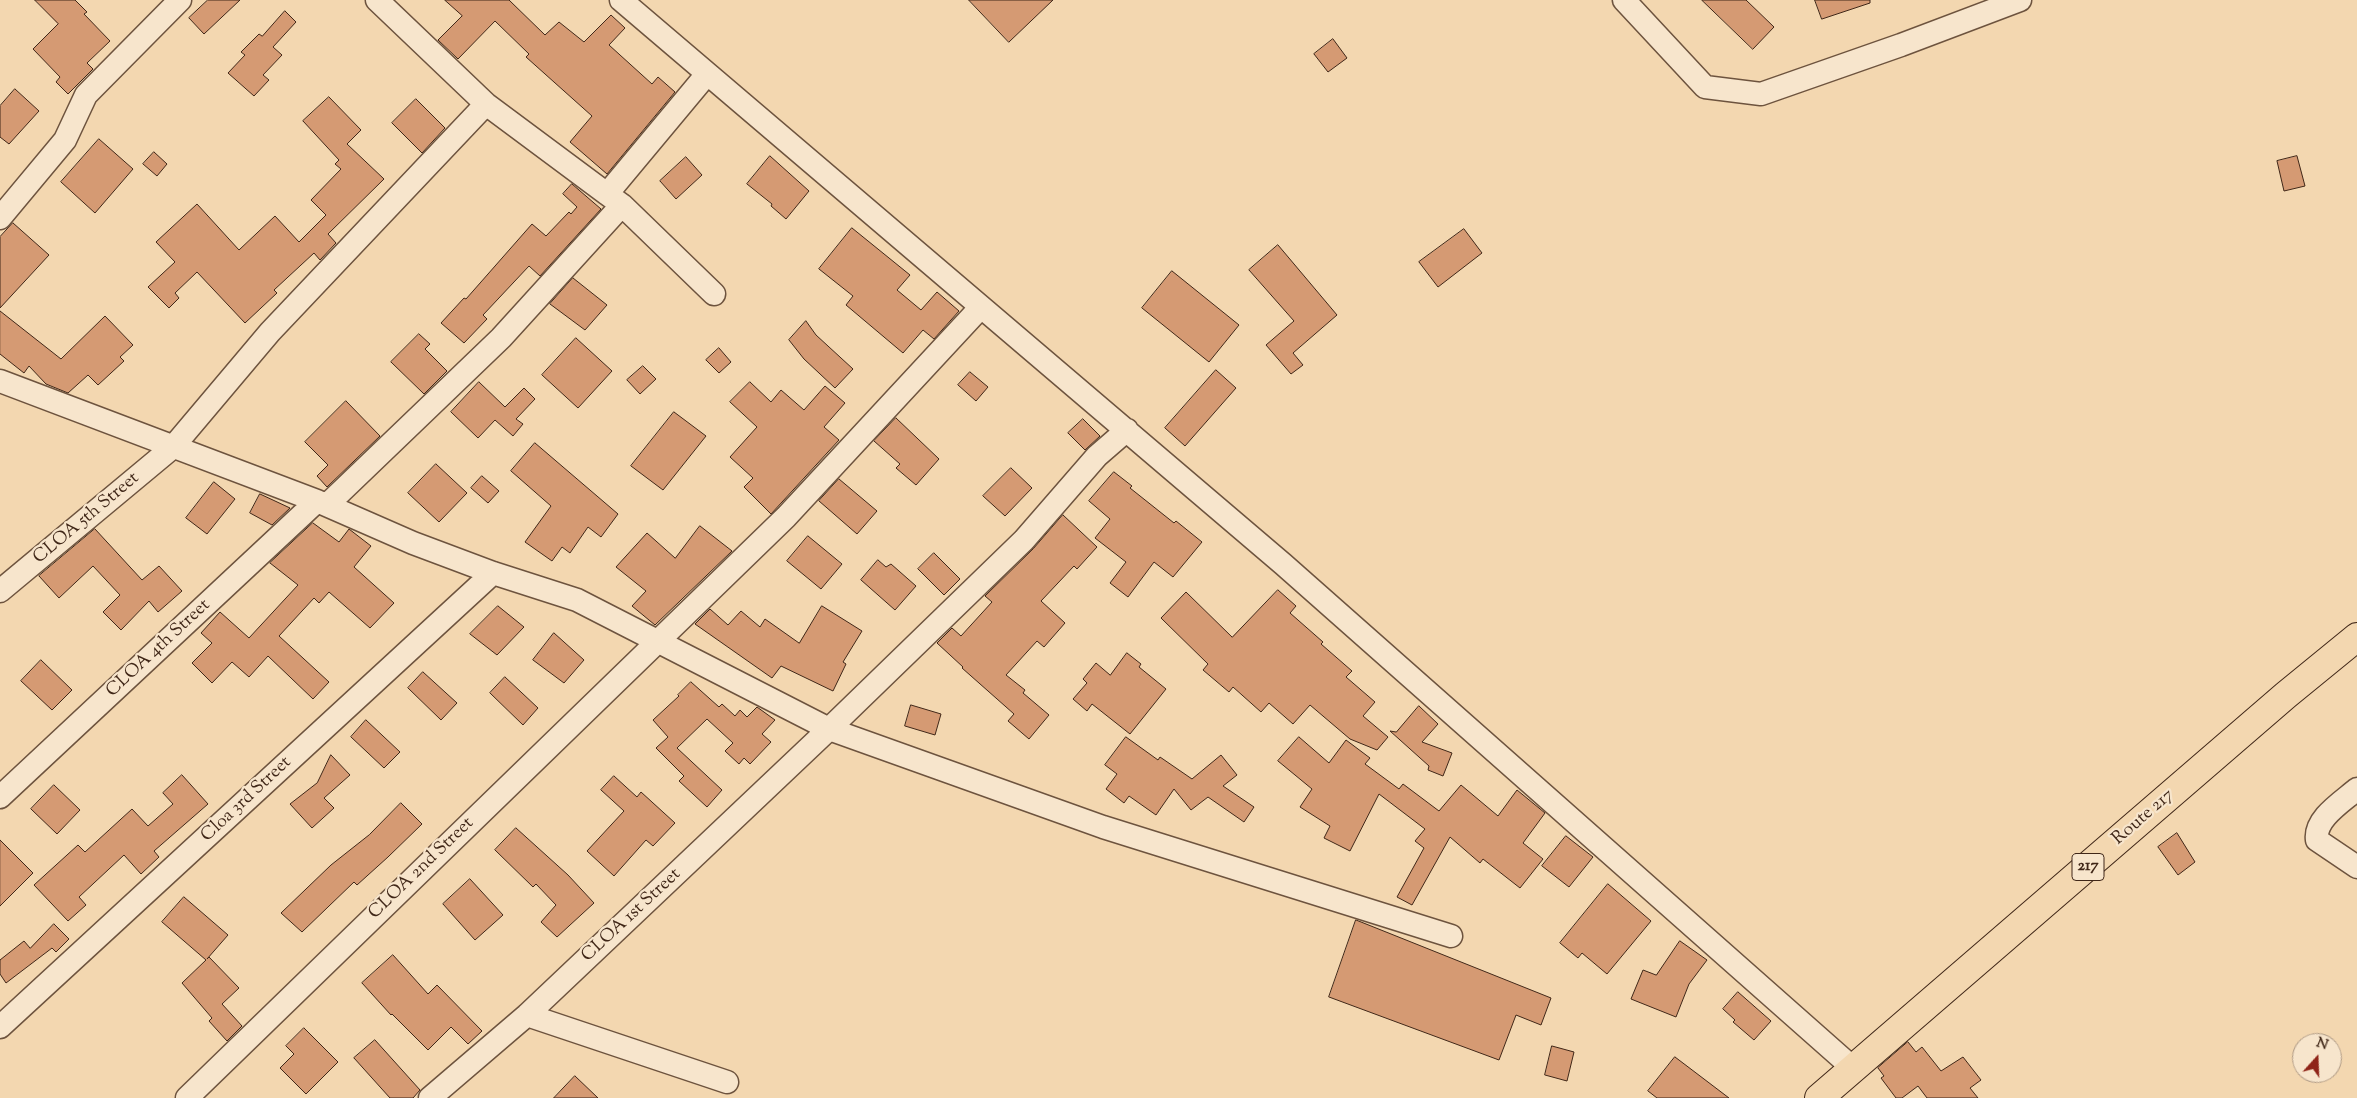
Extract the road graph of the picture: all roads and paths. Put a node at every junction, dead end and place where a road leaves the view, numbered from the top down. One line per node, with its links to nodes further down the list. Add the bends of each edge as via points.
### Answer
1 (180, 0): 9 (street, via 86,95 65,140)
2 (377, 0): 7 (street)
3 (621, 0): 6 (street)
4 (1624, 0): 5 (street, via 1705,87 1761,94 1901,46)
5 (2020, 0)
6 (707, 74): 8 (street, CLOA 4th Street); 11 (street)
7 (486, 104): 8 (street); 14 (street, CLOA 5th Street, via 270,332)
8 (614, 200): 10 (street); 15 (street, CLOA 4th Street, via 501,338)
9 (0, 218)
10 (714, 294)
11 (980, 308): 13 (street); 19 (street, CLOA 2nd Street, via 805,497)
12 (0, 381): 14 (street)
13 (1127, 430): 20 (street, CLOA 1st Street, via 1097,456 1024,540); 27 (street)
14 (173, 447): 15 (street); 17 (street, CLOA 5th Street)
15 (322, 503): 16 (street, via 413,543); 22 (street, CLOA 4th Street)
16 (493, 572): 19 (street, via 577,600); 26 (street, Cloa 3rd Street)
17 (0, 591)
18 (2357, 637): 27 (main road, Route 217 / 217)
19 (657, 641): 20 (street); 29 (street, CLOA 2nd Street)
20 (829, 729): 24 (street, via 1103,827); 25 (street, CLOA 1st Street)
21 (2357, 789): 23 (street, via 2323,820 2316,832 2317,840)
22 (0, 797)
23 (2357, 867)
24 (1450, 936)
25 (527, 1015): 28 (street); 30 (street, CLOA 1st Street)
26 (0, 1027)
27 (1854, 1069): 31 (main road, Route 217 / 217)
28 (727, 1082)
29 (187, 1098)
30 (430, 1098)
31 (1819, 1098)

